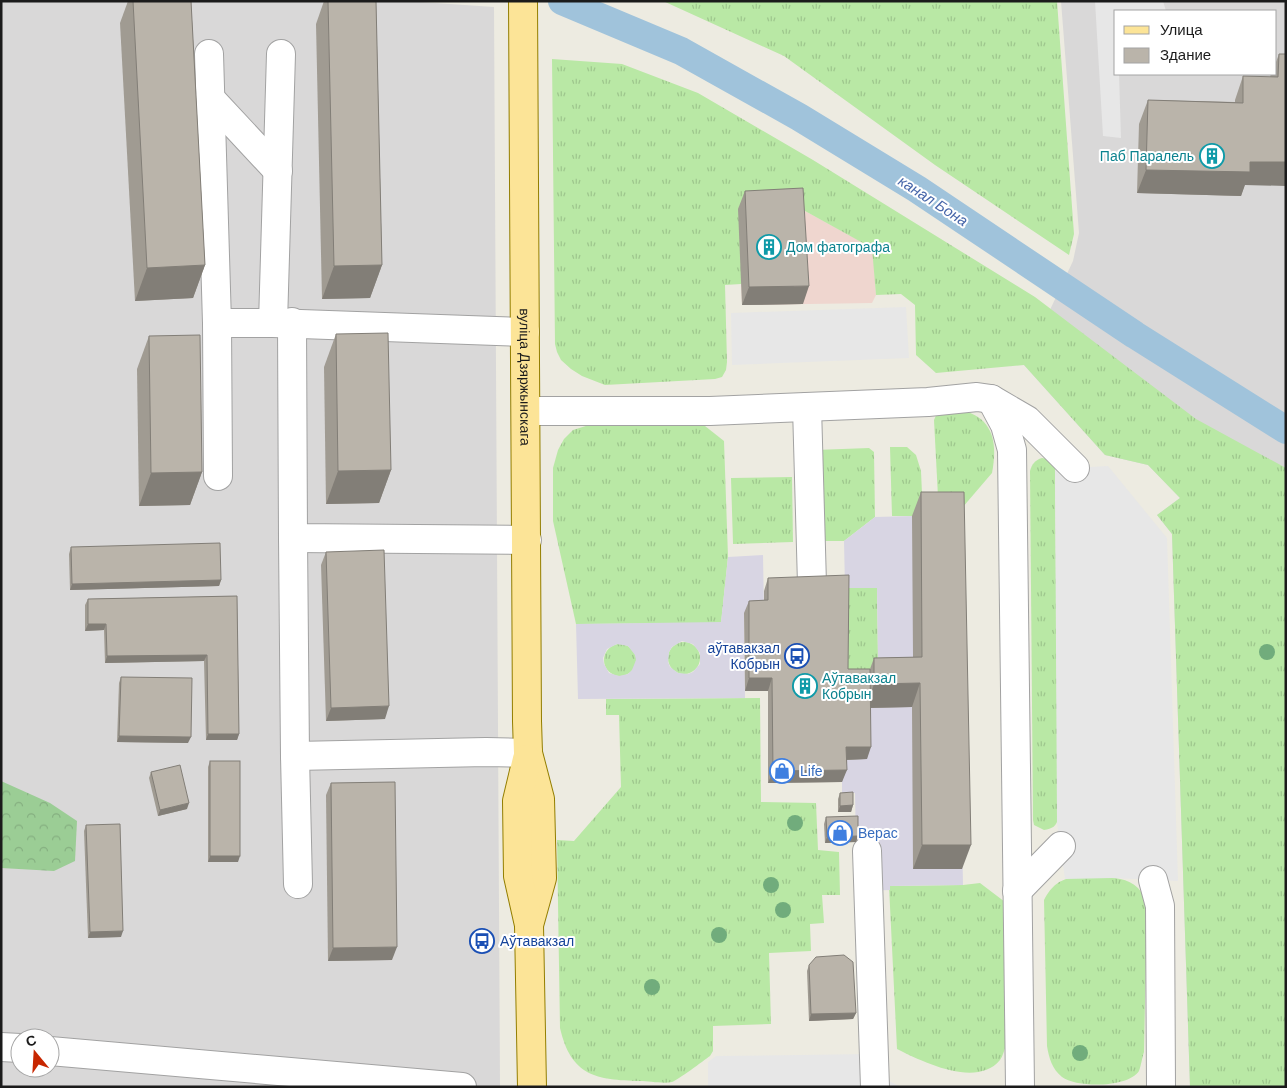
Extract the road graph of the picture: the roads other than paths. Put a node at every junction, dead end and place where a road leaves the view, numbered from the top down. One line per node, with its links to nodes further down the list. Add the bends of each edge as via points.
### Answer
1 (523, 9): 8 (main road, вуліца Дзяржынскага)
2 (209, 54): 4 (lane)
3 (281, 54): 5 (lane)
4 (210, 98): 5 (lane); 7 (lane)
5 (278, 171): 6 (lane)
6 (282, 322): 7 (lane); 8 (lane); 14 (lane)
7 (217, 324): 13 (lane)
8 (525, 332): 11 (main road, вуліца Дзяржынскага)
9 (991, 399): 10 (lane, via 977,397); 12 (lane, via 1027,420); 23 (lane, via 1005,425 1012,450)
10 (807, 407): 11 (lane, via 710,411); 16 (lane)
11 (526, 411): 15 (main road, вуліца Дзяржынскага)
12 (1075, 468)
13 (218, 476)
14 (293, 538): 15 (lane); 18 (lane)
15 (527, 540): 17 (main road, вуліца Дзяржынскага)
16 (812, 584)
17 (528, 753): 18 (lane); 26 (main road, вуліца Дзяржынскага, via 517,801 518,876 529,925)
18 (295, 756): 22 (lane)
19 (1061, 846): 23 (lane)
20 (867, 851): 27 (lane)
21 (1153, 880): 29 (lane, via 1160,906)
22 (298, 884)
23 (1017, 891): 28 (lane)
24 (60, 1052): 25 (lane)
25 (462, 1087)
26 (532, 1087)
27 (874, 1087)
28 (1020, 1087)
29 (1161, 1087)

